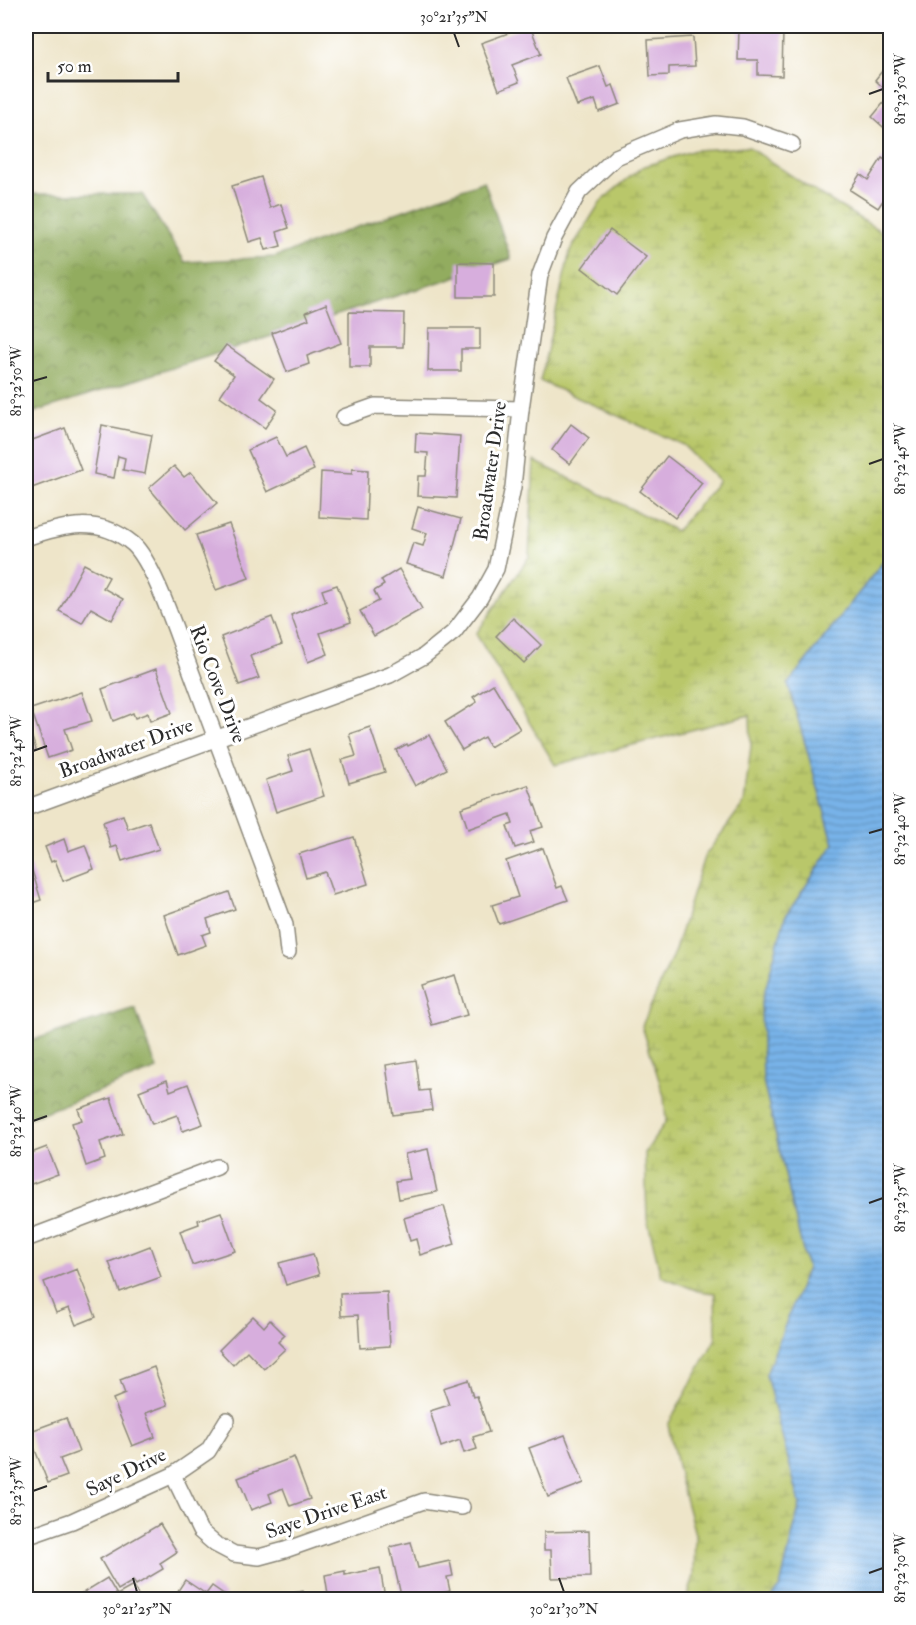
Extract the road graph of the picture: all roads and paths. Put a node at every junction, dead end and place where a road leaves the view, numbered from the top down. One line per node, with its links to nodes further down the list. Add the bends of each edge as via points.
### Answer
1 (792, 144): 2 (street, Broadwater Drive, via 743,127 716,124 680,130 616,157 579,192 554,238 540,275)
2 (520, 409): 3 (street, via 375,406); 5 (street, Broadwater Drive, via 513,487 496,569 454,632 424,656 390,675)
3 (344, 417)
4 (26, 538): 5 (street, Rio Cove Drive, via 85,524 112,531 135,546 164,601)
5 (216, 737): 6 (street, Broadwater Drive); 7 (street, Rio Cove Drive, via 285,925)
6 (26, 808)
7 (288, 952)
8 (217, 1167): 9 (street)
9 (26, 1239)
10 (227, 1420): 11 (street, Saye Drive, via 208,1451)
11 (173, 1475): 12 (street, Saye Drive East, via 200,1531 234,1554 259,1557 424,1501); 13 (street, Saye Drive, via 72,1521)
12 (462, 1507)
13 (26, 1537)

